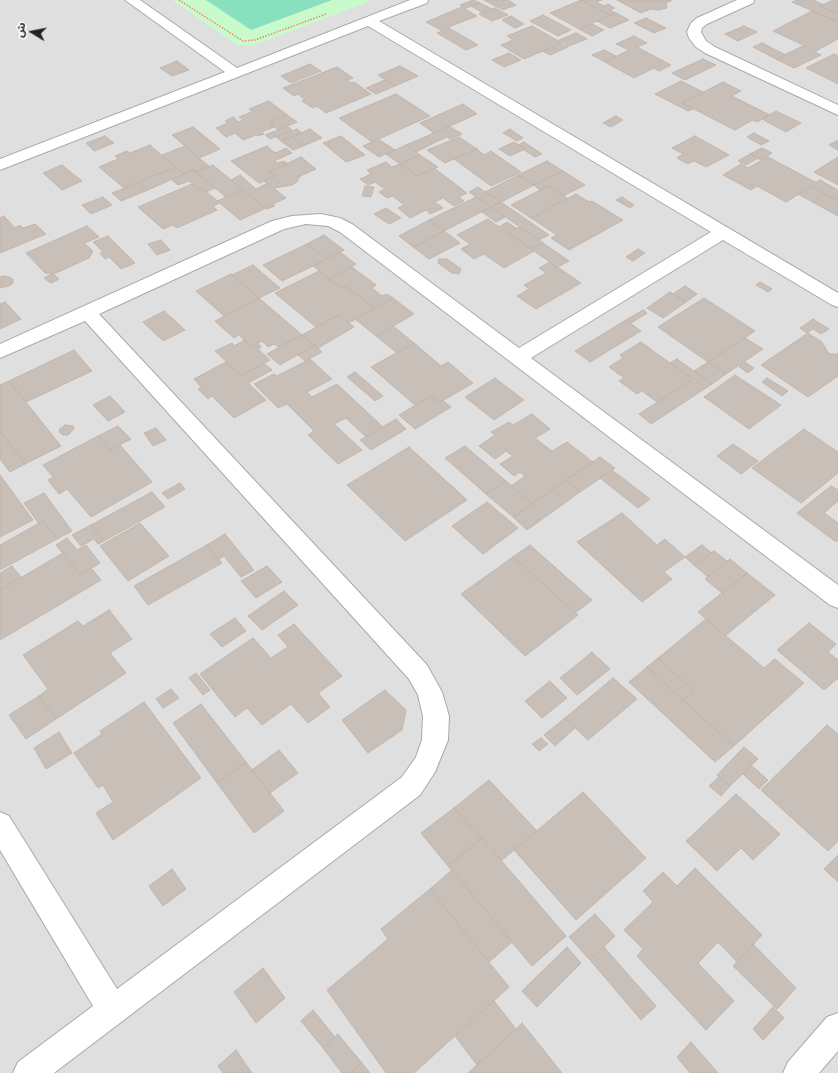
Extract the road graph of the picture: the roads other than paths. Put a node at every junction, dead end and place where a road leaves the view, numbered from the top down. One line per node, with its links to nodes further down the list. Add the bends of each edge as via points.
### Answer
1 (131, 0): 5 (street)
2 (422, 0): 4 (street)
3 (748, 0): 6 (street, via 702,21 696,26 696,38 710,50)
4 (369, 21): 5 (street); 8 (street)
5 (235, 73): 7 (street)
6 (838, 111)
7 (0, 165)
8 (723, 232): 9 (street); 12 (street)
9 (838, 301)
10 (87, 312): 11 (street); 12 (street, via 278,225 306,219 321,219 346,228); 15 (street, via 418,672 430,692 436,716 434,740 426,764 411,786)
11 (0, 352)
12 (518, 357): 13 (street)
13 (838, 598)
14 (0, 825): 15 (street)
15 (112, 1009): 17 (street)
16 (838, 1028): 18 (street)
17 (29, 1073)
18 (799, 1073)

